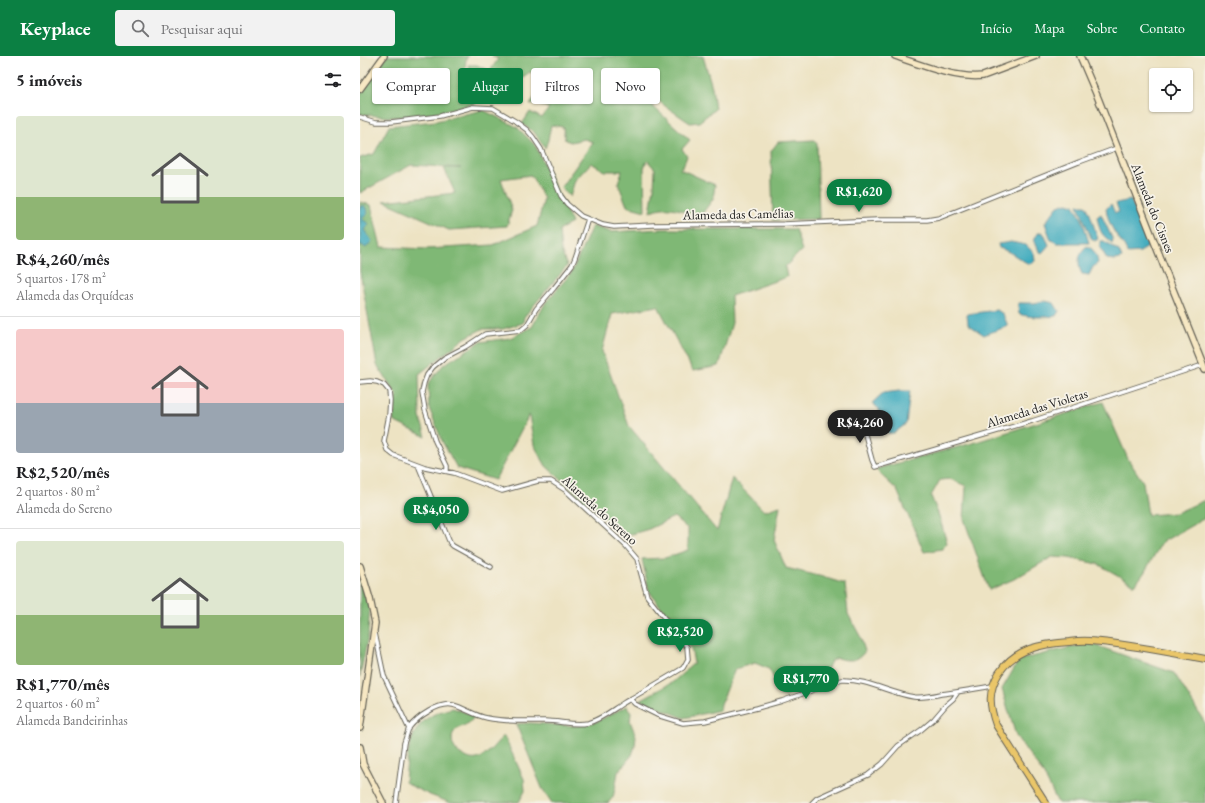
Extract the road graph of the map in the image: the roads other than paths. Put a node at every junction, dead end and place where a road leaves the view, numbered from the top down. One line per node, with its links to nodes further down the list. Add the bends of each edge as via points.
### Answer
1 (384, 56): 5 (street)
2 (895, 56): 3 (street, via 961,76 974,77)
3 (1036, 56)
4 (1080, 56): 7 (street, Alameda do Cisnes)
5 (360, 89)
6 (360, 117): 8 (street, Alameda das Camélias, via 376,122 391,122 440,116 473,107 493,108 533,136 561,196 572,210)
7 (1117, 148): 8 (street, Alameda das Camélias, via 939,218 927,220 614,227); 9 (street, Alameda do Cisnes)
8 (588, 219): 13 (street, via 572,265 536,309 527,325 521,330 485,334 444,358 427,375 422,392 425,410)
9 (1204, 367): 11 (street, Alameda das Violetas, via 875,467)
10 (360, 382): 12 (street, Alameda do Sereno, via 377,382 388,391 390,400 385,446 392,455)
11 (860, 416)
12 (418, 465): 13 (street, Alameda do Sereno); 15 (street, via 450,543)
13 (447, 471): 20 (street, Alameda do Sereno, via 502,491 538,480 551,481 565,490 637,559 647,596 687,647 688,659 683,668)
14 (360, 566): 16 (street, via 374,612)
15 (491, 567)
16 (374, 630): 21 (street); 22 (street, via 384,676)
17 (1205, 659): 18 (main road, via 1089,640 1050,643 1019,653 1002,669)
18 (992, 686): 19 (street); 27 (main road, via 990,703 996,725)
19 (958, 692): 20 (street, via 914,697 853,679 842,680 758,708 705,721 683,723 657,715); 26 (street, via 934,719 898,746 875,770 817,798)
20 (630, 699): 22 (street, Alameda do Sereno, via 604,716 587,723 576,724 487,718 453,705 445,705 422,716)
21 (360, 728)
22 (409, 729): 25 (street, Alameda do Sereno, via 404,743)
23 (360, 747): 24 (street, via 363,764)
24 (384, 803)
25 (396, 803)
26 (812, 803)
27 (1046, 803)

